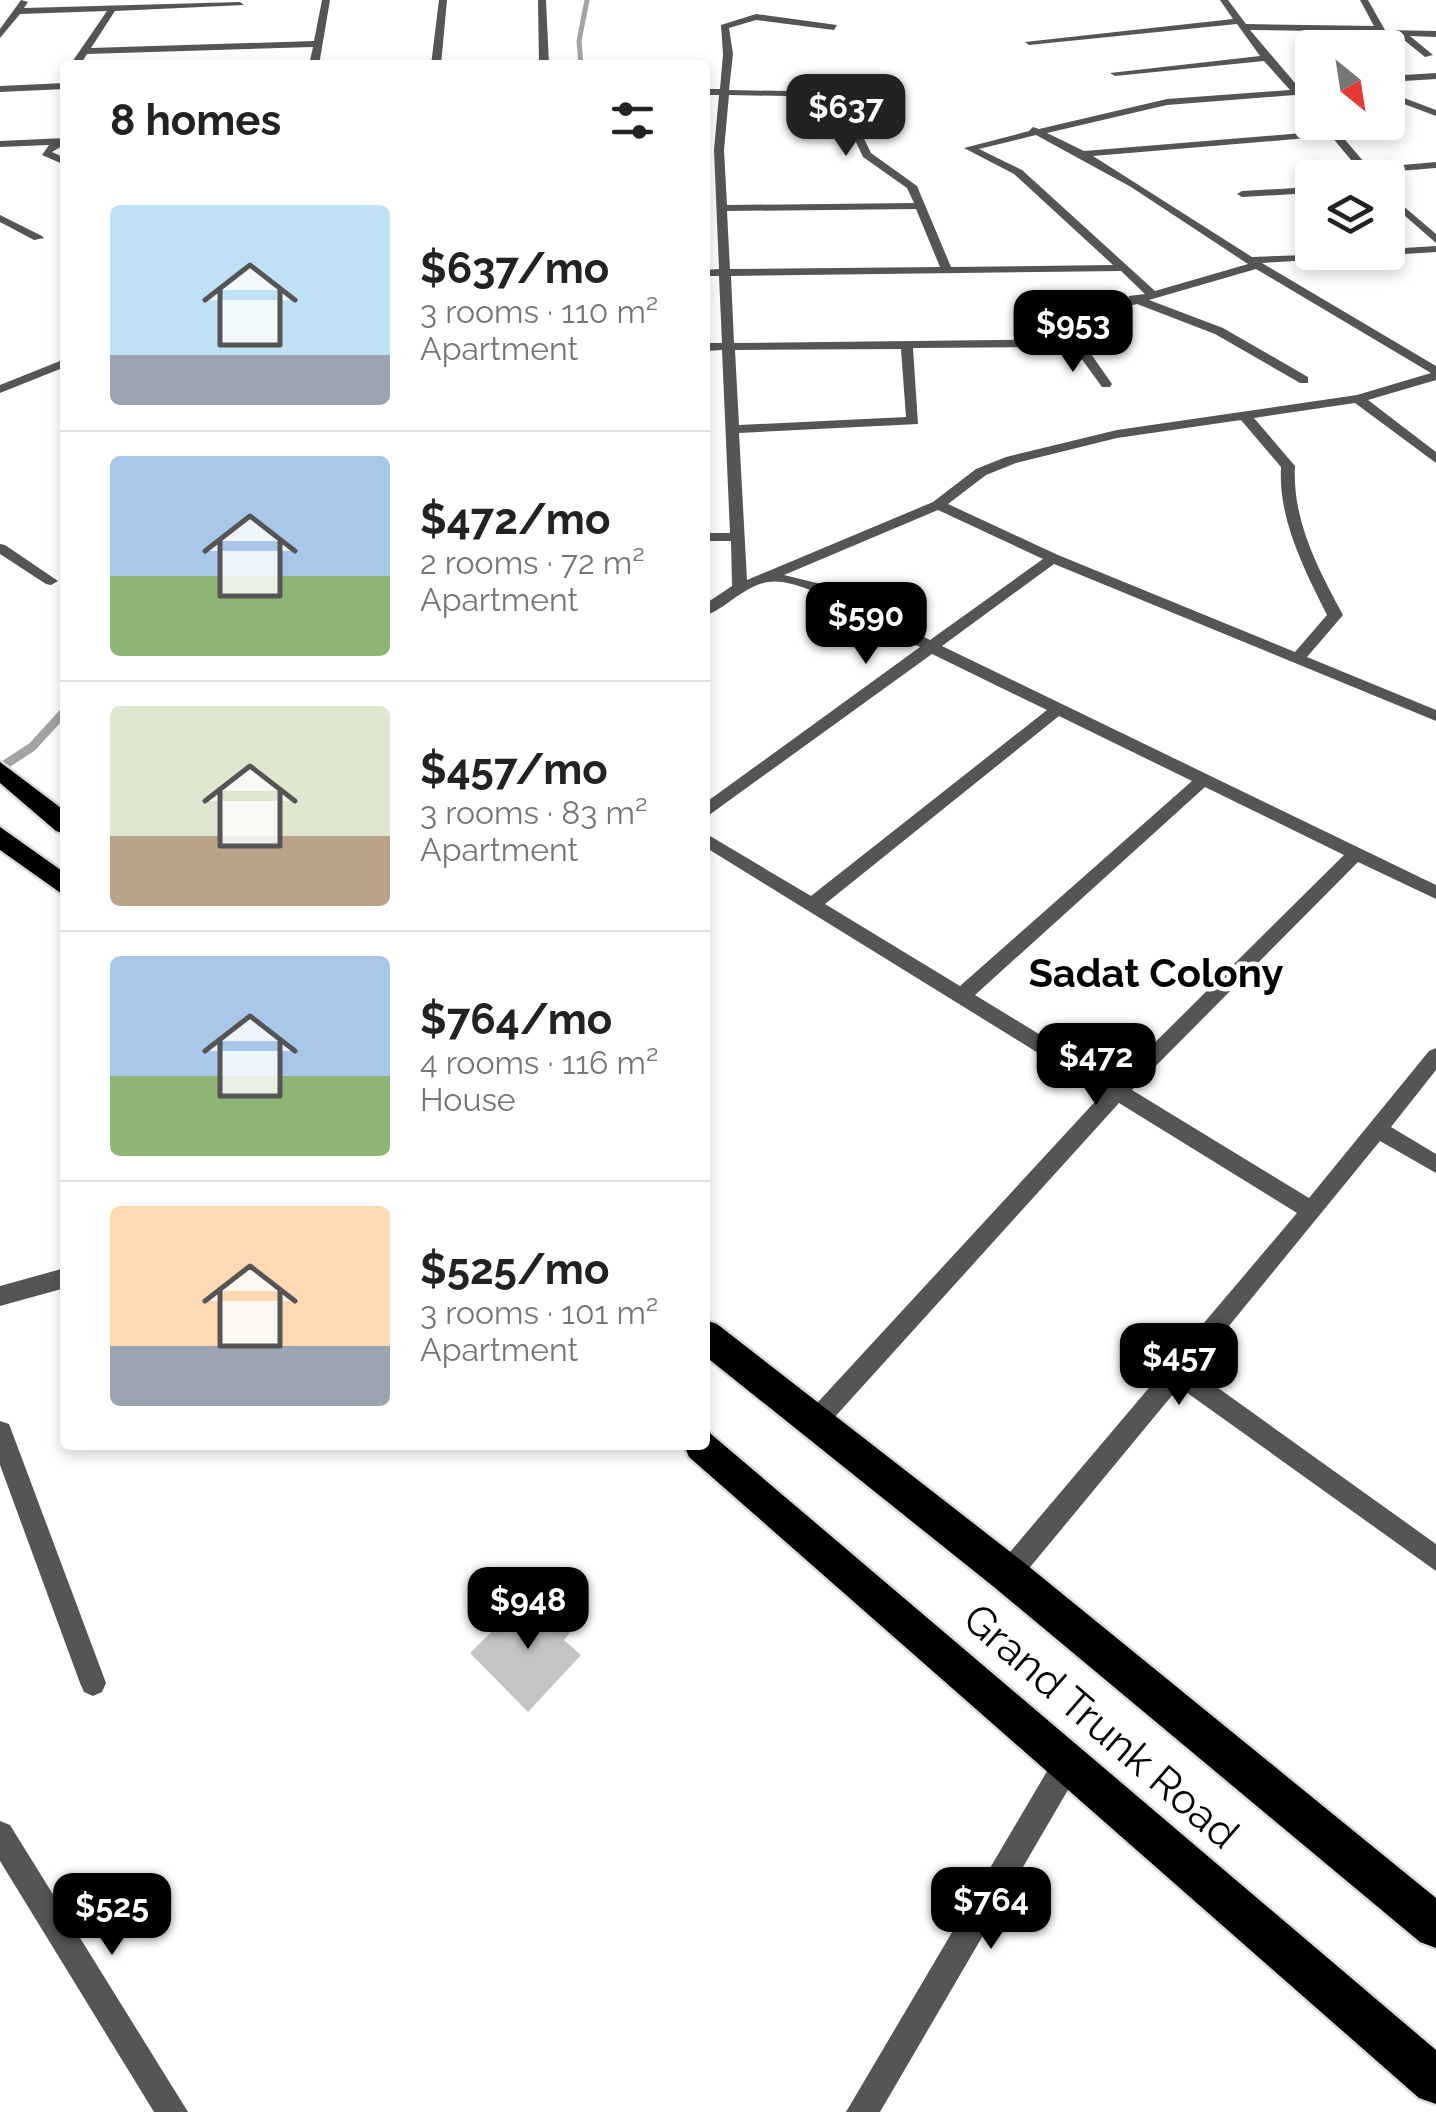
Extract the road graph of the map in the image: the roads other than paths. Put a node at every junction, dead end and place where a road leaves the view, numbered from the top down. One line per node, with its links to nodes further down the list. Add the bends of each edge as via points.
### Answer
1 (11, 0): 12 (street)
2 (25, 0): 11 (street)
3 (326, 0): 24 (street)
4 (336, 0): 31 (street)
5 (442, 0): 32 (street)
6 (542, 0): 33 (street)
7 (1224, 0): 14 (street)
8 (1364, 0): 17 (street)
9 (240, 3): 10 (street); 13 (street)
10 (114, 8): 11 (street); 26 (street)
11 (18, 10): 21 (street)
12 (0, 12)
13 (237, 18)
14 (1241, 24): 16 (street); 23 (street); 28 (street)
15 (834, 27): 41 (street, via 775,17 730,23 724,27)
16 (1327, 28): 17 (street)
17 (1379, 29)
18 (234, 32): 25 (street)
19 (1405, 34): 20 (street)
20 (1436, 34)
21 (0, 35)
22 (1405, 36): 27 (street)
23 (1029, 42)
24 (318, 44): 25 (street); 30 (street)
25 (232, 45): 26 (street)
26 (84, 51): 29 (street)
27 (1428, 55)
28 (1267, 58): 34 (street); 37 (street)
29 (78, 60)
30 (315, 60)
31 (326, 60)
32 (436, 60)
33 (544, 60)
34 (1115, 73)
35 (1436, 76): 36 (street)
36 (1405, 78)
37 (1289, 83): 38 (street); 40 (street)
38 (1295, 83)
39 (60, 86): 42 (street)
40 (1295, 89)
41 (725, 91): 43 (street); 53 (street); 62 (street, via 838,94 867,155 912,186)
42 (0, 92)
43 (710, 92)
44 (1295, 92): 47 (street, via 1200,98)
45 (1405, 101): 46 (street)
46 (1436, 114)
47 (1033, 130): 54 (street); 74 (street, via 969,148 1018,172)
48 (1295, 136): 54 (street)
49 (1340, 140): 56 (street)
50 (60, 141): 52 (street)
51 (60, 142): 55 (street, via 46,152)
52 (0, 144)
53 (712, 150): 63 (street)
54 (1085, 154): 73 (street)
55 (60, 159)
56 (1357, 160)
57 (1436, 165): 58 (street)
58 (1405, 169)
59 (1295, 191): 60 (street)
60 (1242, 194)
61 (710, 206): 63 (street)
62 (922, 206): 63 (street); 75 (street)
63 (721, 207): 77 (street)
64 (1405, 212): 67 (street)
65 (0, 218): 68 (street)
66 (1436, 219): 67 (street)
67 (1413, 220): 69 (street)
68 (38, 238)
69 (1436, 240)
70 (1436, 249): 71 (street)
71 (1405, 251)
72 (1295, 259): 73 (street)
73 (1255, 262): 78 (street); 85 (street)
74 (1121, 268): 75 (street); 78 (street)
75 (948, 272): 77 (street)
76 (710, 274): 77 (street)
77 (724, 274): 82 (street)
78 (1151, 293): 79 (street)
79 (1133, 298): 80 (street, via 1094,312 1087,337); 86 (street, via 1218,331)
80 (1078, 343): 81 (street); 87 (street)
81 (907, 345): 82 (street); 91 (street, via 913,422)
82 (726, 347): 83 (street); 91 (street)
83 (710, 348)
84 (60, 366): 88 (street)
85 (1436, 373): 89 (street)
86 (1304, 380)
87 (1106, 384)
88 (0, 389)
89 (1358, 400): 90 (street); 92 (street)
90 (1244, 415): 93 (street, via 1117,434 1011,460 982,472); 103 (street, via 1288,466 1285,488 1314,575 1336,615)
91 (733, 429): 95 (street)
92 (1436, 459)
93 (938, 505): 97 (street); 98 (street)
94 (710, 537): 95 (street)
95 (739, 537): 100 (street)
96 (0, 548): 99 (street)
97 (1053, 558): 102 (street); 103 (street)
98 (769, 576): 100 (street); 102 (street, via 824,590)
99 (51, 581)
100 (740, 588): 101 (street)
101 (710, 608)
102 (932, 648): 104 (street); 108 (street)
103 (1298, 658): 105 (street)
104 (1058, 709): 107 (street); 115 (street)
105 (1436, 716)
106 (0, 770): 109 (highway)
107 (1203, 780): 112 (street); 116 (street)
108 (710, 808)
109 (60, 821)
110 (0, 836): 113 (highway)
111 (710, 842): 115 (street)
112 (1356, 854): 114 (street); 118 (street)
113 (60, 883)
114 (1436, 893)
115 (814, 903): 116 (street)
116 (962, 995): 118 (street)
117 (1436, 1056): 119 (street)
118 (1117, 1092): 121 (street); 126 (street)
119 (1380, 1131): 120 (street); 121 (street)
120 (1436, 1164)
121 (1312, 1211): 125 (street)
122 (60, 1279): 123 (street)
123 (0, 1296)
124 (710, 1339): 126 (highway, Grand Trunk Road)
125 (1175, 1370): 129 (street); 130 (street)
126 (815, 1422): 130 (highway, Grand Trunk Road)
127 (0, 1432): 131 (street)
128 (708, 1450): 132 (highway, Grand Trunk Road)
129 (1436, 1559)
130 (1008, 1574): 134 (highway, Grand Trunk Road)
131 (93, 1682)
132 (1069, 1762): 135 (highway, Grand Trunk Road); 137 (street)
133 (0, 1835): 136 (street)
134 (1436, 1926)
135 (1436, 2081)
136 (172, 2112)
137 (862, 2112)

